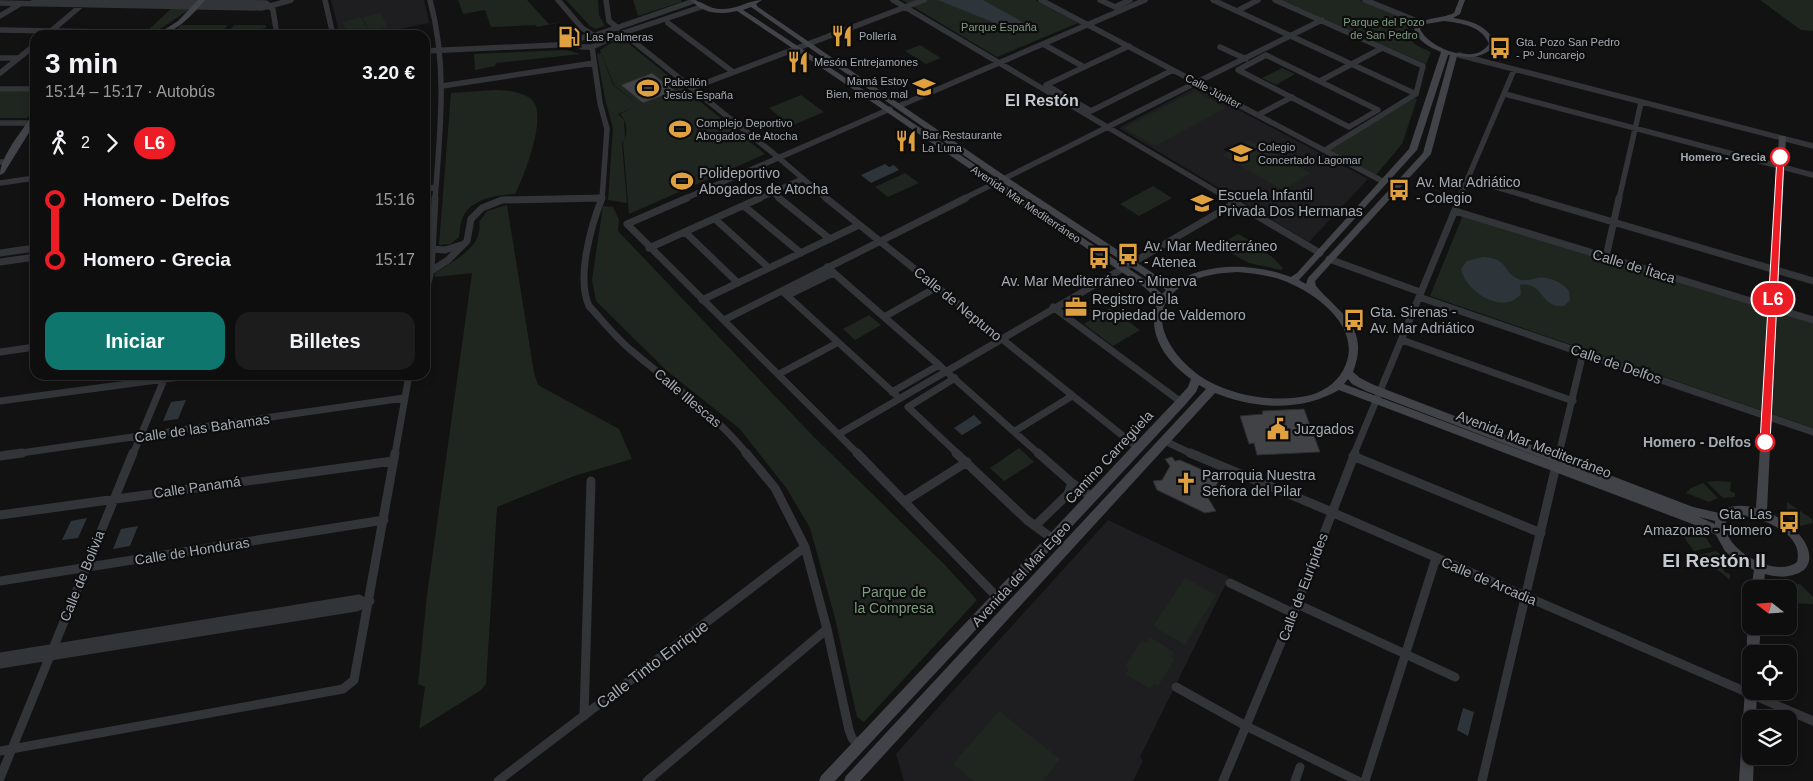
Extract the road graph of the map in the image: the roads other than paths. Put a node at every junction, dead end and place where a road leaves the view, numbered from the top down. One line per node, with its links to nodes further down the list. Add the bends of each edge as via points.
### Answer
1 (26, 0): 26 (street)
2 (34, 0): 3 (street)
3 (88, 0): 25 (street); 27 (street)
4 (272, 0): 28 (street)
5 (291, 0): 28 (street)
6 (325, 0): 45 (street)
7 (430, 0): 61 (street)
8 (558, 0): 40 (street)
9 (606, 0): 47 (street, via 609,21)
10 (893, 0): 30 (street)
11 (924, 0): 30 (street)
12 (1041, 0): 39 (street, Calle Júpiter)
13 (1100, 0): 14 (street, via 1113,6)
14 (1130, 0)
15 (1145, 0): 39 (street)
16 (1214, 0): 32 (street)
17 (1258, 0): 32 (street)
18 (1275, 0): 35 (street)
19 (1366, 0): 37 (street)
20 (1462, 0): 34 (street, via 1457,14)
21 (1469, 0): 38 (street, via 1463,15)
22 (694, 1): 29 (street); 47 (street)
23 (756, 2): 31 (street); 54 (street, Avenida Mar Mediterráneo, via 755,8)
24 (0, 3): 26 (street)
25 (198, 3): 27 (street); 28 (street); 43 (street, via 180,22)
26 (19, 4): 27 (street); 33 (street)
27 (82, 5): 42 (street)
28 (270, 6): 44 (street)
29 (701, 6): 31 (street, via 718,10); 47 (street)
30 (905, 8): 54 (street); 70 (street)
31 (738, 9): 58 (street, Avenida Mar Mediterráneo)
32 (1237, 11): 49 (street)
33 (0, 16)
34 (1444, 19): 37 (street); 38 (street)
35 (1322, 20): 49 (street); 59 (street)
36 (668, 23): 75 (street)
37 (1422, 23): 63 (street, via 1417,27 1419,38)
38 (1466, 23): 64 (street, via 1486,33 1493,45 1483,54)
39 (1088, 24): 53 (street); 55 (street, Calle Júpiter)
40 (582, 28): 48 (street); 50 (street)
41 (0, 30): 46 (street)
42 (53, 30)
43 (167, 30)
44 (277, 30)
45 (333, 30)
46 (30, 31)
47 (621, 31): 48 (street); 51 (street); 81 (street, Calle de Neptuno)
48 (595, 35): 50 (street); 51 (street)
49 (1291, 36): 67 (street); 71 (street)
50 (582, 37): 52 (street)
51 (603, 40): 56 (street)
52 (577, 44): 56 (street); 61 (street)
53 (1043, 44): 70 (street); 72 (street)
54 (809, 45): 58 (street); 88 (street, Avenida Mar Mediterráneo)
55 (1129, 46): 72 (street); 73 (street, Calle Júpiter)
56 (592, 47): 68 (street, Calle Illescas)
57 (1220, 47): 67 (street)
58 (799, 48): 75 (street); 89 (street, Avenida Mar Mediterráneo)
59 (1382, 48): 71 (street); 84 (street, via 1423,66)
60 (30, 49): 66 (street)
61 (439, 50): 62 (street); 79 (street)
62 (430, 51)
63 (1445, 52): 64 (street); 110 (street, via 1413,150)
64 (1456, 54): 74 (street); 137 (street, via 1427,154)
65 (0, 58): 66 (street)
66 (18, 58): 76 (street)
67 (1245, 58): 69 (street); 77 (street)
68 (594, 62): 79 (street); 118 (street, Calle Illescas, via 607,129)
69 (1252, 62): 78 (street, via 1266,55); 86 (street, via 1238,70)
70 (999, 63): 80 (street); 88 (street)
71 (1353, 64): 78 (street); 84 (street)
72 (1084, 67): 80 (street)
73 (1173, 70): 77 (street, Calle Júpiter); 90 (street)
74 (1514, 70): 85 (street, Calle de Eurípides); 87 (street)
75 (733, 72): 81 (street)
76 (0, 73)
77 (1195, 82): 92 (street, Calle Júpiter); 96 (street)
78 (1320, 82): 86 (street, via 1378,110 1349,126)
79 (442, 86): 113 (street)
80 (1043, 86): 90 (street); 91 (street)
81 (692, 88): 101 (street, Calle de Neptuno)
82 (0, 89): 83 (street)
83 (30, 89)
84 (1416, 94): 100 (street)
85 (1505, 94): 97 (street); 108 (street, Calle de Eurípides)
86 (1292, 97): 92 (street)
87 (1640, 103): 97 (street); 98 (street)
88 (899, 106): 109 (street, Avenida Mar Mediterráneo)
89 (890, 109): 101 (street); 112 (street, Avenida Mar Mediterráneo)
90 (1092, 110): 91 (street)
91 (1085, 114): 96 (street)
92 (1258, 115): 100 (street, Calle Júpiter)
93 (0, 122): 94 (street)
94 (30, 124)
95 (30, 127): 102 (street)
96 (1109, 128): 109 (street); 119 (street)
97 (1634, 128): 103 (street); 123 (street)
98 (1782, 138): 99 (street); 103 (street)
99 (1813, 146)
100 (1325, 150): 110 (street, Calle Júpiter)
101 (779, 159): 107 (street, Calle de Neptuno); 129 (street, via 627,224)
102 (3, 162): 104 (street)
103 (1780, 166): 105 (street); 143 (street)
104 (0, 173)
105 (1813, 175)
106 (30, 179): 111 (street)
107 (802, 179): 115 (street); 124 (street, Calle de Neptuno)
108 (1469, 179): 121 (street, Calle de Eurípides); 123 (street)
109 (1005, 180): 112 (street); 139 (street, Avenida Mar Mediterráneo)
110 (1384, 182): 132 (street)
111 (0, 183)
112 (996, 184): 127 (street); 141 (street, Avenida Mar Mediterráneo)
113 (436, 187): 114 (street); 116 (street)
114 (430, 188)
115 (773, 192): 120 (street); 126 (street)
116 (435, 197): 117 (street); 131 (street)
117 (430, 198)
118 (602, 198): 128 (street, via 502,200 482,208 472,219); 213 (street, Calle Illescas, via 584,272 585,298 589,306 630,350 732,435 775,488)
119 (1235, 203): 132 (street); 139 (street)
120 (744, 206): 122 (street); 134 (street)
121 (1456, 211): 135 (street, Calle de Ítaca); 152 (street, Calle de Eurípides)
122 (715, 219): 125 (street); 140 (street)
123 (1613, 222): 135 (street); 143 (street)
124 (859, 225): 126 (street); 127 (street, Calle de Neptuno)
125 (685, 232): 129 (street); 147 (street)
126 (830, 239): 134 (street)
127 (879, 240): 142 (street); 148 (street, Calle de Neptuno)
128 (467, 241): 131 (street, via 454,248); 144 (street, via 448,260)
129 (649, 248): 153 (street)
130 (30, 249): 133 (street)
131 (432, 250): 144 (street)
132 (1320, 252): 145 (street)
133 (0, 253)
134 (801, 253): 140 (street)
135 (1606, 257): 156 (street, Calle de Ítaca)
136 (30, 258): 138 (street)
137 (1330, 259): 151 (street, via 1311,280 1311,287); 152 (street, Calle de Delfos)
138 (0, 262)
139 (1131, 264): 141 (street); 149 (street, Avenida Mar Mediterráneo)
140 (769, 268): 147 (street)
141 (1123, 269): 154 (street, Avenida Mar Mediterráneo, via 1158,294); 155 (street)
142 (830, 270): 150 (street); 157 (street)
143 (1774, 270): 146 (street); 156 (street)
144 (430, 271)
145 (1292, 281): 149 (street, via 1265,272 1237,269 1211,271 1188,278); 151 (street)
146 (1813, 281)
147 (738, 283): 153 (street)
148 (937, 287): 157 (street); 160 (street, Calle de Neptuno)
149 (1171, 289): 154 (street)
150 (785, 293): 158 (street); 162 (street)
151 (1318, 294): 168 (street, via 1338,312 1351,332 1355,353)
152 (1419, 294): 161 (street, Calle de Eurípides); 165 (street, Calle de Delfos)
153 (702, 300): 158 (street)
154 (1162, 301): 171 (street, via 1157,318 1160,336 1170,354)
155 (1053, 307): 160 (street); 184 (street)
156 (1773, 308): 159 (street, Calle de Ítaca); 186 (street)
157 (884, 317): 166 (street)
158 (724, 320): 169 (street)
159 (1813, 320)
160 (1001, 339): 167 (street); 178 (street, Calle de Neptuno)
161 (1402, 340): 179 (street, Calle de Eurípides); 183 (street)
162 (837, 343): 169 (street); 177 (street)
163 (30, 348): 164 (street)
164 (0, 352)
165 (1583, 353): 183 (street); 186 (street, Calle de Delfos)
166 (939, 365): 167 (street); 177 (street)
167 (946, 371): 170 (street); 181 (street)
168 (1348, 373): 175 (street); 179 (street, Avenida Mar Mediterráneo)
169 (779, 374): 189 (street)
170 (956, 378): 185 (street); 187 (street)
171 (1196, 379): 176 (street); 184 (street, Camino Carregüela)
172 (144, 380): 182 (street)
173 (164, 380): 190 (street, Calle de Bolivia)
174 (408, 380): 180 (street)
175 (1337, 385): 176 (street, via 1310,399 1293,402 1265,402); 179 (street, Avenida Mar Mediterráneo)
176 (1213, 388): 191 (street, Avenida del Mar Egeo)
177 (892, 392): 181 (street)
178 (1072, 396): 187 (street); 193 (street, Calle de Neptuno)
179 (1379, 396): 195 (street, Calle de Eurípides); 198 (street, Avenida Mar Mediterráneo)
180 (404, 398): 190 (street, Calle de las Bahamas); 196 (street)
181 (899, 398): 185 (street); 189 (street)
182 (0, 401)
183 (1573, 401): 198 (street)
184 (1181, 402): 193 (street, Camino Carregüela)
185 (908, 407): 197 (street)
186 (1766, 420): 188 (street, Calle de Delfos)
187 (1014, 431): 200 (street)
188 (1813, 432)
189 (839, 434): 203 (street)
190 (140, 436): 194 (street, Calle de las Bahamas); 202 (street, Calle de Bolivia)
191 (1165, 441): 204 (street, Calle de Arcadia); 247 (street, Avenida del Mar Egeo)
192 (1765, 447): 205 (street)
193 (1138, 448): 201 (street, Camino Carregüela)
194 (0, 456)
195 (1353, 456): 204 (street, Calle de Eurípides); 211 (street)
196 (393, 461): 202 (street, Calle Panamá); 208 (street)
197 (967, 462): 203 (street); 209 (street)
198 (1557, 464): 207 (street, Avenida Mar Mediterráneo); 210 (street, Avenida Mar Mediterráneo); 211 (street)
199 (592, 481): 236 (street)
200 (1072, 483): 201 (street); 209 (street, via 1068,494)
201 (1092, 498): 212 (street, Camino Carregüela)
202 (114, 499): 206 (street, Calle Panamá); 218 (street, Calle de Bolivia)
203 (905, 501): 223 (street)
204 (1331, 513): 215 (street, Calle de Arcadia); 225 (street, Calle de Eurípides)
205 (1761, 514): 207 (street, via 1736,510); 214 (street, via 1783,525)
206 (0, 516)
207 (1721, 518): 210 (street)
208 (384, 520): 218 (street, Calle de Honduras); 224 (street)
209 (1036, 525): 212 (street)
210 (1720, 532): 217 (street, via 1742,558)
211 (1541, 533): 222 (street)
212 (1053, 539): 223 (street, Camino Carregüela)
213 (805, 547): 226 (street, Calle Illescas); 236 (street, Calle Tinto Enrique)
214 (1808, 552): 216 (street, via 1805,557)
215 (1436, 558): 222 (street, Calle de Arcadia); 228 (street)
216 (1808, 565): 217 (street, via 1787,572)
217 (1760, 568): 219 (street)
218 (84, 569): 220 (street, Calle de Honduras); 227 (street, Calle de Bolivia)
219 (1758, 580)
220 (0, 582)
221 (1230, 583): 225 (street)
222 (1526, 597): 233 (street, Calle de Arcadia); 252 (street)
223 (998, 598): 239 (street, Avenida del Mar Egeo)
224 (367, 601): 227 (street, via 356,607); 240 (street, via 354,680 343,689)
225 (1295, 609): 228 (street); 238 (street, Calle de Eurípides)
226 (827, 629): 239 (street, Calle Illescas, via 848,730); 245 (street)
227 (52, 652): 229 (street); 230 (street); 240 (street, Calle de Bolivia)
228 (1404, 654): 231 (street); 251 (street)
229 (0, 657)
230 (0, 664)
231 (1455, 677)
232 (1176, 687): 238 (street)
233 (1742, 687)
234 (1750, 700): 253 (street)
235 (1770, 700): 237 (street, Calle de Arcadia)
236 (584, 716): 244 (street, Calle Tinto Enrique)
237 (1813, 721)
238 (1246, 726): 248 (street, Calle de Eurípides); 250 (street)
239 (859, 746): 246 (street, Avenida del Mar Egeo)
240 (12, 748): 241 (street); 243 (street, Calle de Bolivia)
241 (0, 751)
242 (1300, 767): 249 (street)
243 (0, 778)
244 (498, 781)
245 (647, 781)
246 (826, 781)
247 (851, 781)
248 (1223, 781)
249 (1295, 781)
250 (1358, 781)
251 (1365, 781)
252 (1482, 781)
253 (1746, 781)

